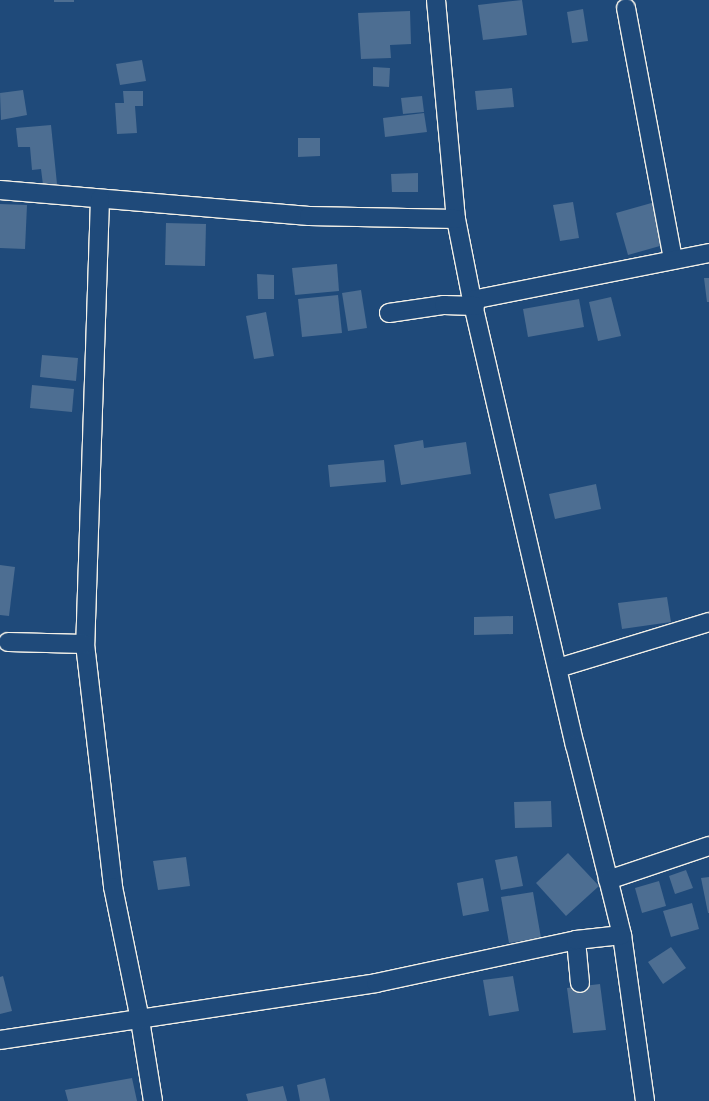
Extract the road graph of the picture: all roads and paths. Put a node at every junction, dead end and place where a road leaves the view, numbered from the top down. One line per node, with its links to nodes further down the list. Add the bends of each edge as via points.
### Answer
1 (436, 0): 5 (street)
2 (626, 8): 7 (street)
3 (0, 190): 4 (street)
4 (100, 199): 5 (street, via 309,216); 12 (street)
5 (456, 220): 8 (street)
6 (709, 253): 7 (street)
7 (673, 260): 8 (street)
8 (473, 303): 9 (street); 13 (street)
9 (389, 313)
10 (709, 622): 13 (street)
11 (8, 642): 12 (street)
12 (85, 644): 19 (street, via 113,887)
13 (558, 668): 15 (street)
14 (709, 846): 15 (street)
15 (608, 880): 16 (street)
16 (622, 934): 17 (street); 22 (street)
17 (576, 940): 18 (street); 19 (street, via 376,983)
18 (580, 983)
19 (140, 1020): 20 (street); 21 (street)
20 (0, 1040)
21 (153, 1101)
22 (646, 1101)

